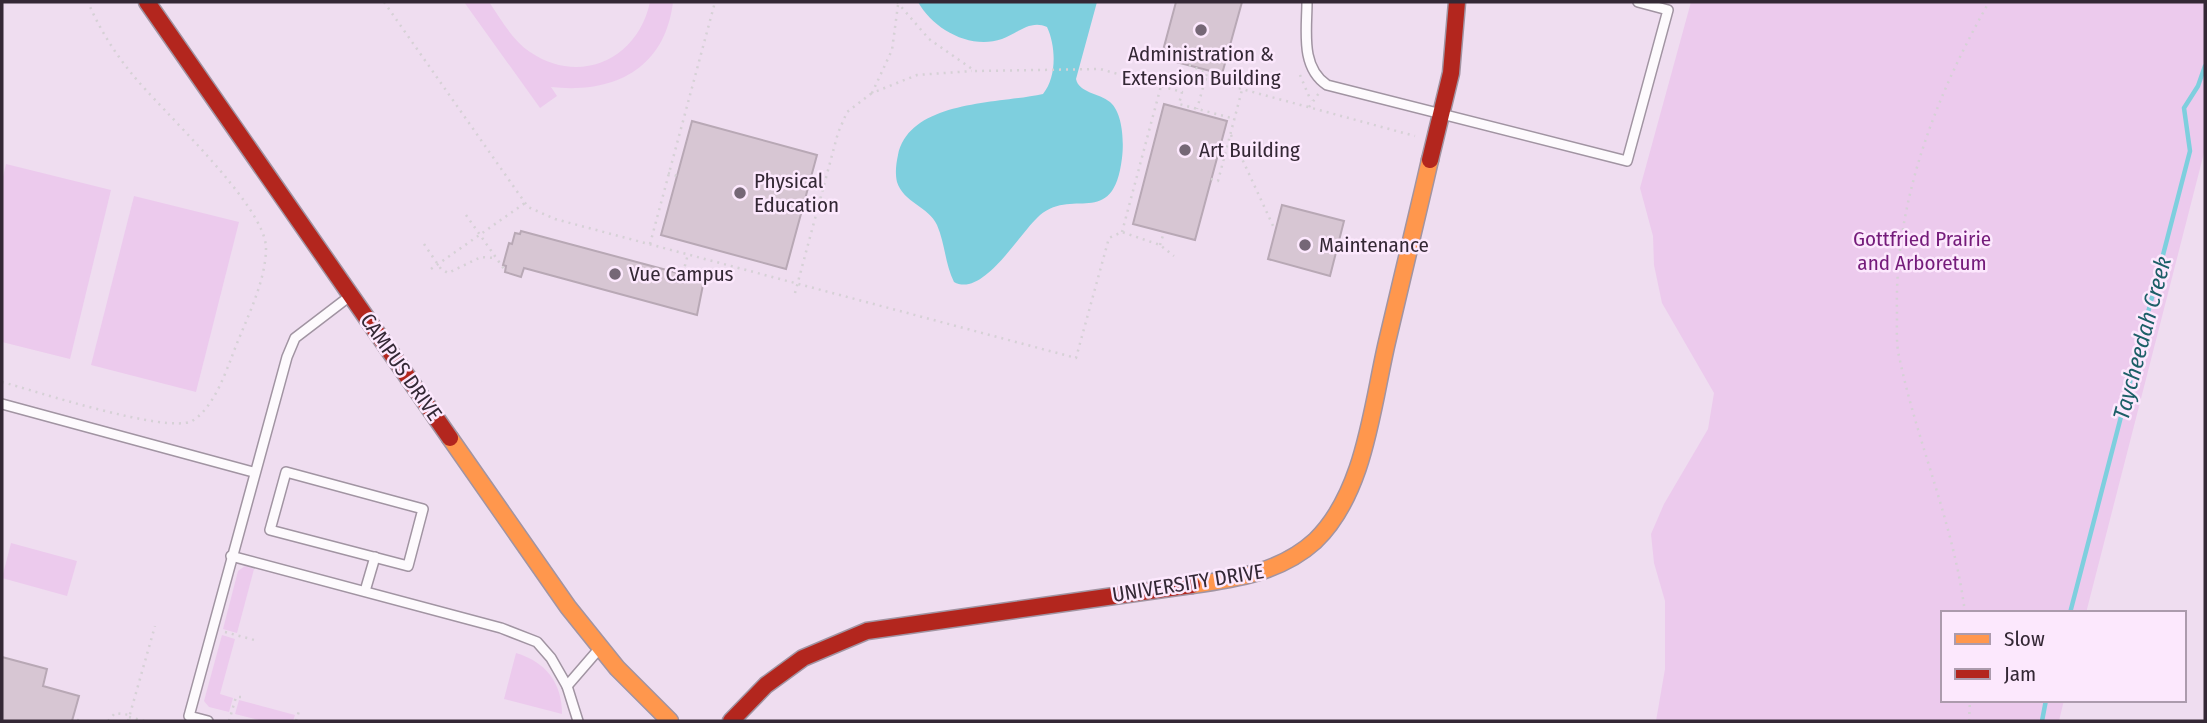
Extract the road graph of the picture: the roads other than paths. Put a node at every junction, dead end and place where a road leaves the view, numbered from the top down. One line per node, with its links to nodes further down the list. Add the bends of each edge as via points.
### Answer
1 (147, 2): 6 (street, CAMPUS DRIVE)
2 (1307, 2): 5 (lane, via 1309,61 1322,82)
3 (1457, 2): 5 (street, UNIVERSITY DRIVE, via 1454,54)
4 (1638, 2): 5 (lane, via 1668,10 1628,161)
5 (1442, 114): 17 (street, UNIVERSITY DRIVE, via 1354,476 1334,520 1306,551 1279,567 1232,580 892,625 849,635 796,661)
6 (351, 295): 8 (lane, via 295,338); 12 (street, CAMPUS DRIVE)
7 (2, 404): 8 (lane)
8 (253, 472): 9 (lane)
9 (231, 556): 11 (lane); 14 (lane, via 189,716)
10 (375, 557): 10 (lane, via 270,530 286,472 424,509 408,566); 11 (lane)
11 (365, 591): 13 (lane, via 537,642)
12 (600, 648): 13 (lane); 16 (street, CAMPUS DRIVE)
13 (567, 686): 15 (lane)
14 (208, 721)
15 (578, 721)
16 (670, 721)
17 (732, 721)

